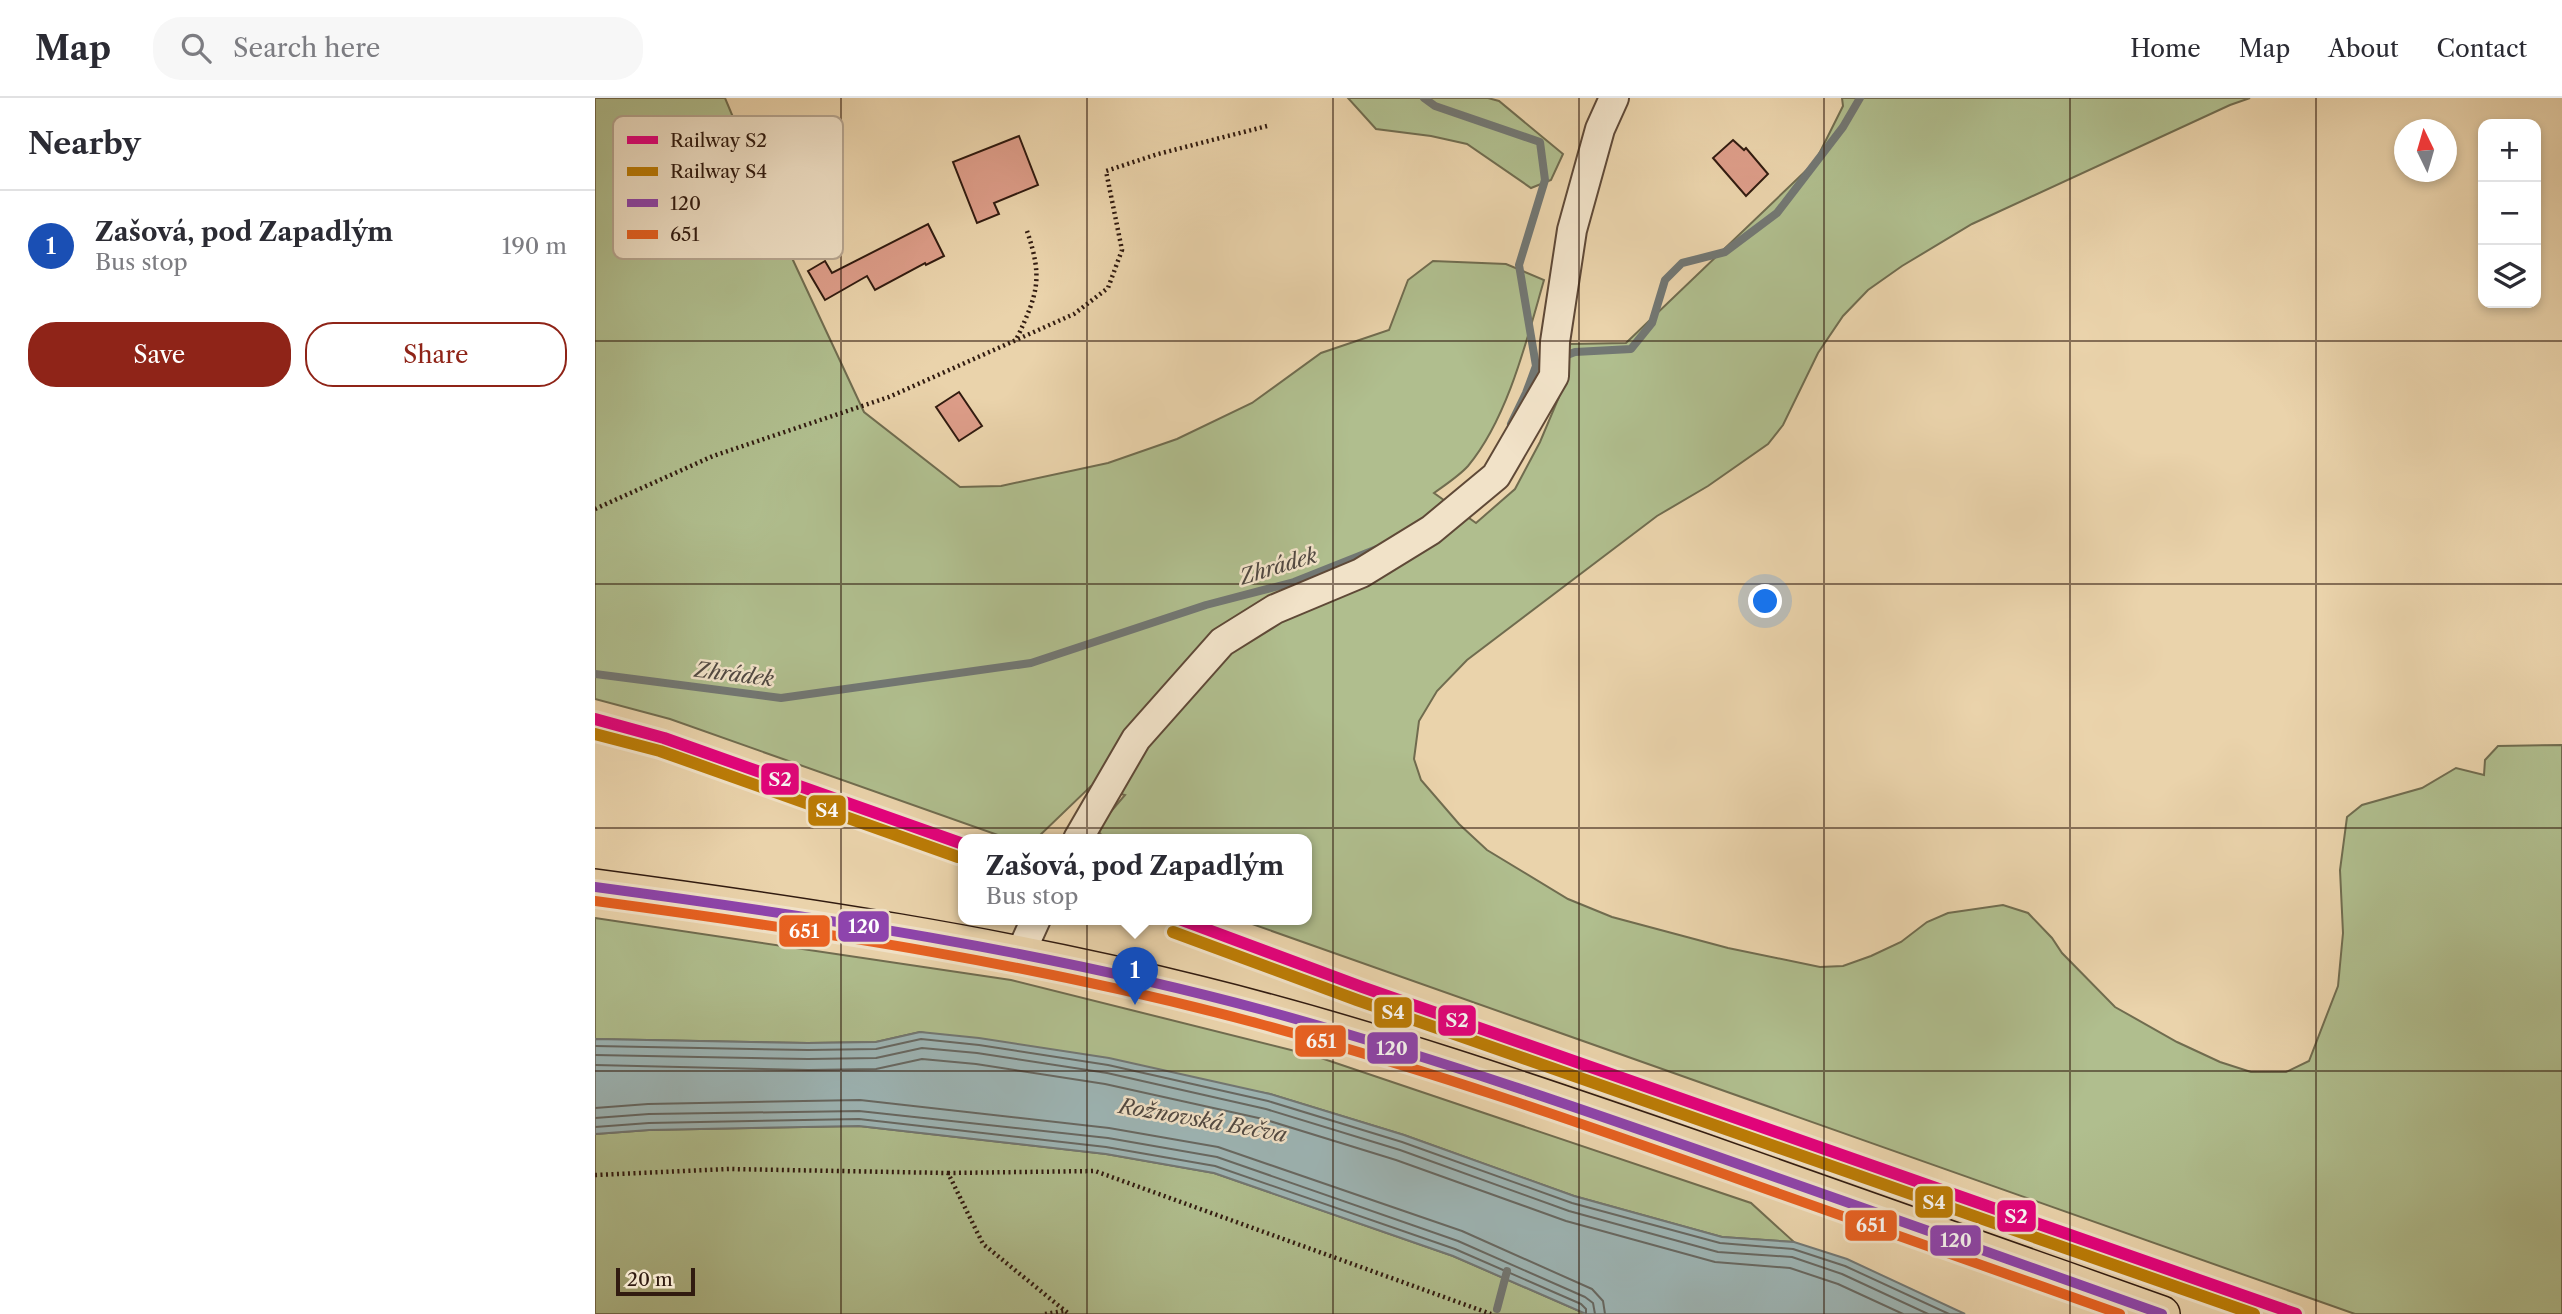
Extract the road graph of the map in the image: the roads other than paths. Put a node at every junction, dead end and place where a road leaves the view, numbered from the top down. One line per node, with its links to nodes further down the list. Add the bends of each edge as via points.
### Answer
1 (1614, 98): 2 (street, via 1600,129 1572,230 1554,376 1496,476 1431,530 1361,573 1275,609 1222,642 1136,739)
2 (1081, 834)
3 (595, 887): 5 (main road)
4 (1033, 925): 5 (street)
5 (1021, 952): 6 (main road, via 1202,994 1395,1048)
6 (2162, 1314)

